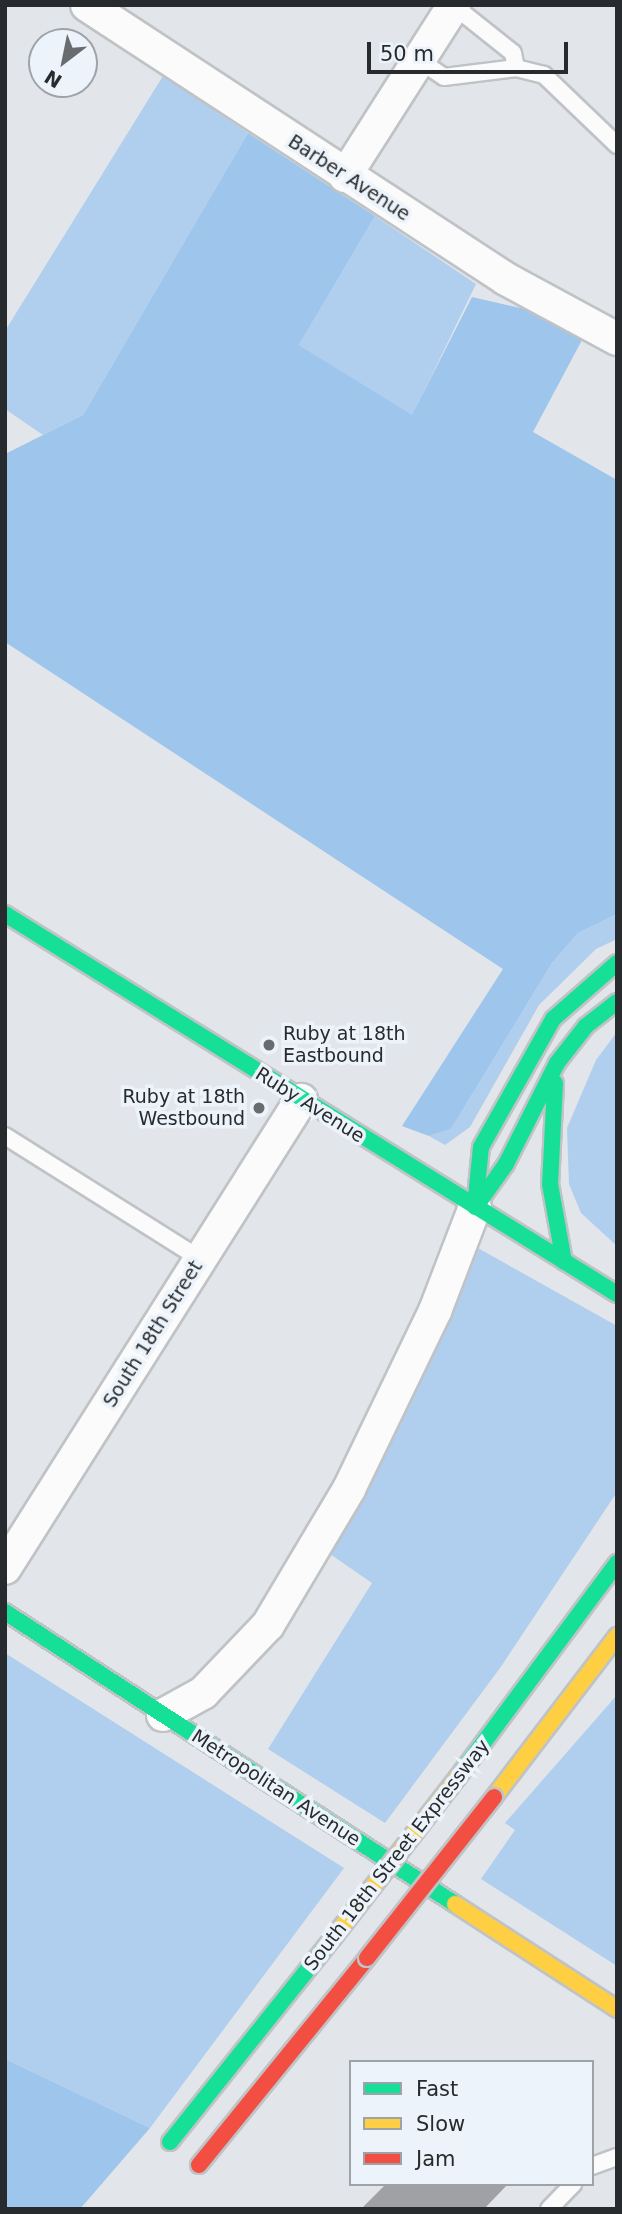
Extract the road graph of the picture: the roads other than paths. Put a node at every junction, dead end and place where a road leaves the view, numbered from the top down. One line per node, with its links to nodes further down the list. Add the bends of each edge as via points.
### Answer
1 (87, 5): 6 (street, Barber Avenue)
2 (454, 6): 3 (street); 4 (lane, via 513,53)
3 (419, 60): 4 (lane, via 443,77); 6 (street)
4 (516, 68): 5 (lane, via 544,75)
5 (617, 145)
6 (345, 176): 7 (street, Barber Avenue)
7 (617, 340)
8 (5, 914): 12 (main road, Ruby Avenue)
9 (617, 963): 14 (main road, via 552,1019 481,1147)
10 (617, 1002): 11 (main road, via 586,1026)
11 (557, 1063): 14 (main road, via 506,1164); 16 (main road, via 550,1184)
12 (301, 1100): 14 (main road, Ruby Avenue); 15 (street, South 18th Street)
13 (5, 1136): 15 (lane)
14 (475, 1207): 16 (main road, Ruby Avenue); 22 (street, via 435,1311 349,1489 268,1625 233,1668)
15 (200, 1259): 19 (street, South 18th Street)
16 (564, 1262): 17 (main road, Ruby Avenue)
17 (617, 1294)
18 (617, 1563): 24 (main road, South 18th Street Expressway, bridge, via 458,1777)
19 (5, 1568)
20 (5, 1612): 22 (main road, Metropolitan Avenue)
21 (617, 1636): 26 (main road, South 18th Street Expressway, bridge)
22 (163, 1715): 23 (main road, Metropolitan Avenue)
23 (617, 2010)
24 (170, 2142)
25 (617, 2157): 27 (lane)
26 (199, 2165)
27 (594, 2165)
28 (571, 2186): 29 (lane)
29 (548, 2209)

